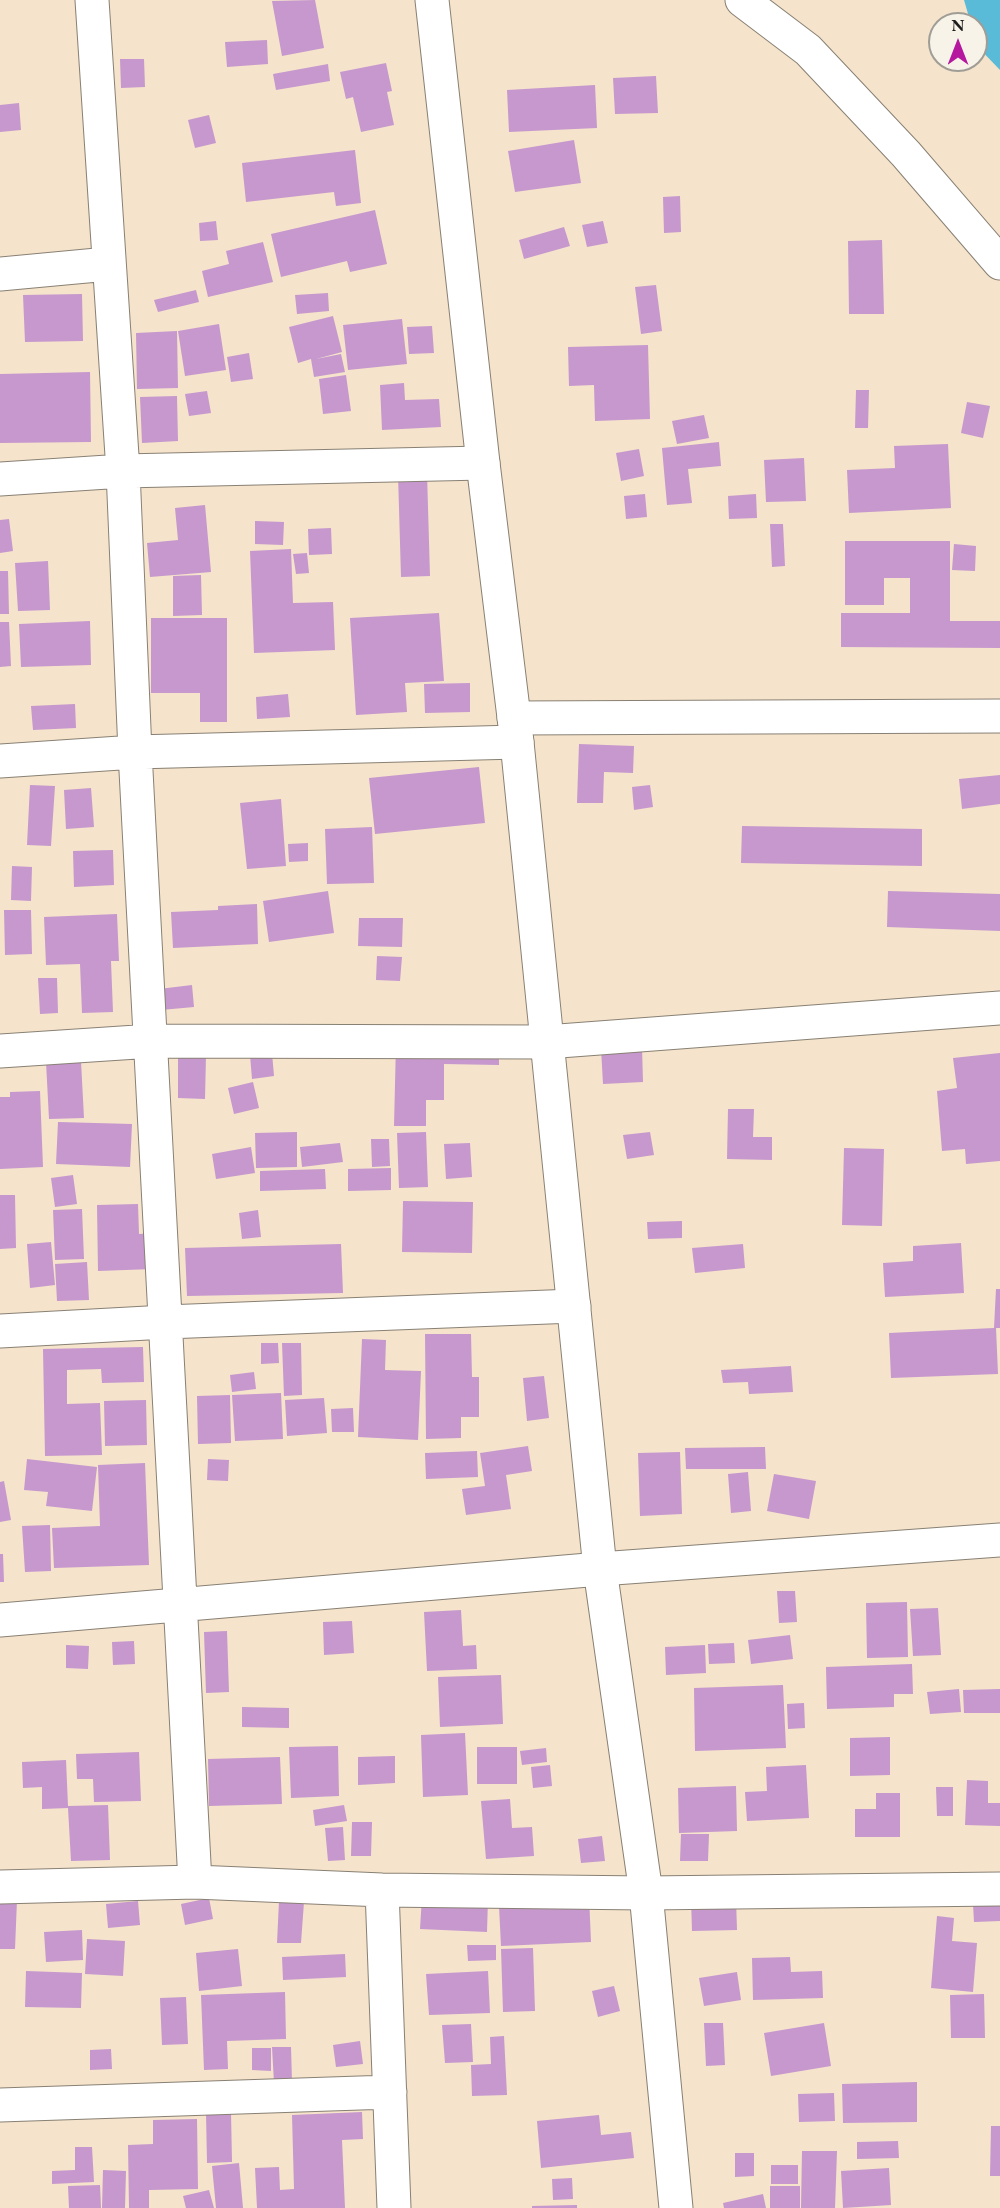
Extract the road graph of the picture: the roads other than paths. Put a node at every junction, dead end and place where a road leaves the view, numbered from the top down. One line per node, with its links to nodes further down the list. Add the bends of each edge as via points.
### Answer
1 (92, 0): 5 (street)
2 (432, 0): 7 (street)
3 (742, 0): 4 (street, via 808,50 906,154)
4 (1000, 263)
5 (108, 264): 6 (street); 8 (street)
6 (0, 274)
7 (483, 463): 8 (street); 11 (street)
8 (123, 471): 9 (street); 12 (street)
9 (0, 479)
10 (1000, 717): 11 (street)
11 (515, 730): 12 (street); 16 (street)
12 (135, 752): 13 (street); 15 (street)
13 (0, 761)
14 (1000, 1008): 16 (street)
15 (152, 1041): 16 (street); 17 (street); 19 (street)
16 (546, 1042): 18 (street)
17 (0, 1051)
18 (574, 1306): 19 (street); 22 (street)
19 (166, 1322): 20 (street); 23 (street)
20 (0, 1331)
21 (1000, 1540): 22 (street)
22 (600, 1569): 23 (street); 29 (street)
23 (182, 1604): 24 (street); 25 (street)
24 (0, 1620)
25 (195, 1882): 26 (street); 28 (street)
26 (0, 1887)
27 (1000, 1889): 29 (street)
28 (382, 1890): 29 (street); 30 (street)
29 (646, 1893): 33 (street)
30 (390, 2092): 31 (street); 32 (street)
31 (0, 2105)
32 (394, 2208)
33 (676, 2208)

